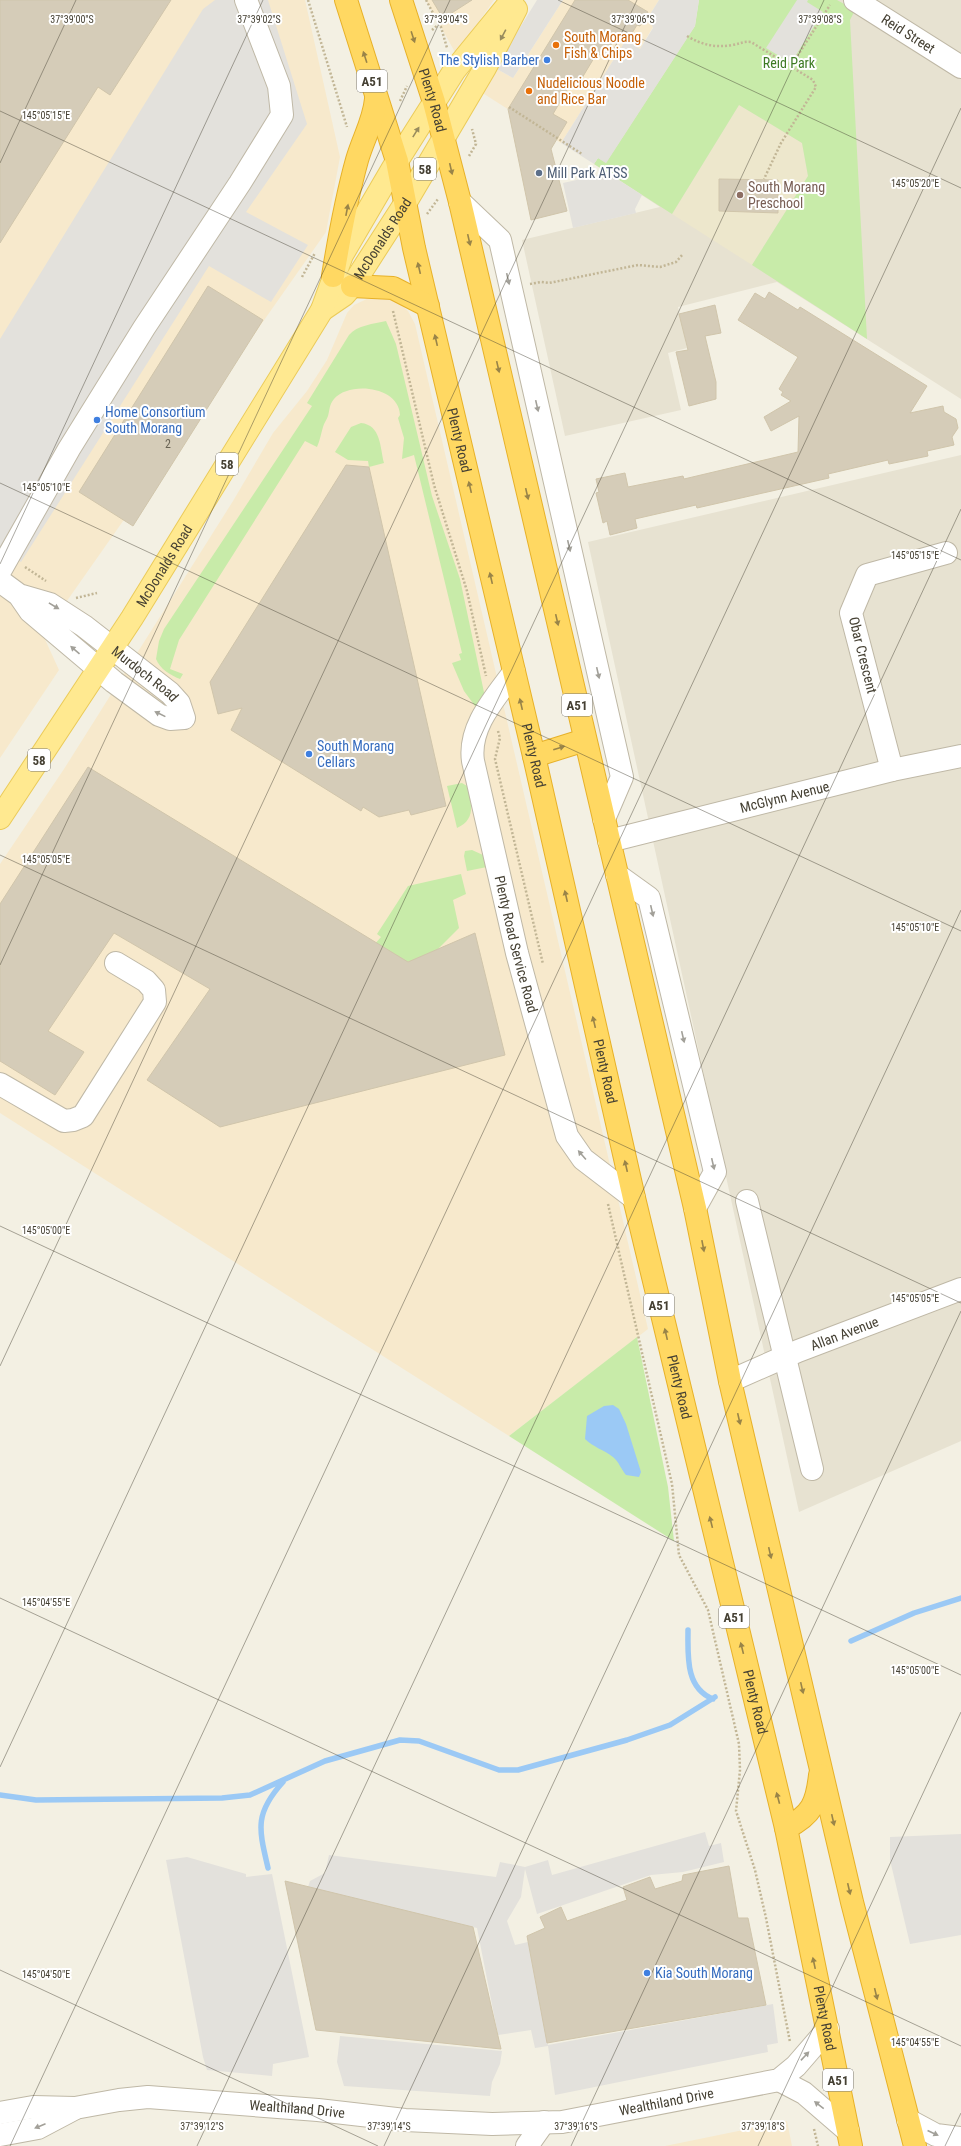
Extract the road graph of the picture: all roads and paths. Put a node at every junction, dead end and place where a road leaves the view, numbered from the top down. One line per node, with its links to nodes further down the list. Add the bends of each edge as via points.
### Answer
1 (246, 0): 34 (street, via 279,86 282,115 108,385 45,489)
2 (308, 0): 17 (path)
3 (346, 0): 14 (highway, Plenty Road / A51, one-way to 3)
4 (401, 0): 15 (highway, Plenty Road / A51, one-way to 15)
5 (426, 0): 10 (path)
6 (512, 0): 15 (main road, 58, via 466,55)
7 (520, 0): 18 (main road, 58, one-way to 18)
8 (855, 0): 13 (street, Reid Street)
9 (830, 5): 12 (path)
10 (439, 24)
11 (687, 36): 12 (path, via 711,46 751,42)
12 (791, 66): 21 (path, via 813,80 816,87 781,143)
13 (961, 67)
14 (377, 97): 20 (highway, Plenty Road / A51); 25 (highway, one-way to 14, via 340,232 356,164 374,118)
15 (434, 102): 18 (highway, Plenty Road / A51); 20 (main road, 58, one-way to 15)
16 (509, 107): 19 (path)
17 (349, 133)
18 (444, 136): 22 (main road, McDonalds Road / 58); 23 (highway, Plenty Road / A51, one-way to 23)
19 (582, 154)
20 (397, 161): 22 (highway, Plenty Road / A51); 25 (main road, McDonalds Road / 58, via 346,249)
21 (764, 180)
22 (406, 202): 27 (main road, McDonalds Road / 58); 28 (highway, Plenty Road / A51, one-way to 22)
23 (460, 202): 31 (street, one-way to 31, via 500,240); 33 (highway, Plenty Road / A51, one-way to 33)
24 (683, 254): 26 (path, via 676,262 660,267 638,265)
25 (334, 276): 29 (main road, McDonalds Road / 58)
26 (527, 285)
27 (352, 286): 28 (highway, via 392,288); 29 (main road, McDonalds Road / 58, via 344,295)
28 (428, 306): 42 (highway, Plenty Road / A51, one-way to 28)
29 (322, 310): 40 (main road, McDonalds Road / 58)
30 (393, 317): 43 (path, via 434,485 467,591)
31 (558, 498): 33 (street); 50 (street, one-way to 50, via 622,777)
32 (946, 553): 48 (street, Obar Crescent, via 867,575 851,613)
33 (541, 554): 45 (highway, Plenty Road / A51, one-way to 45)
34 (4, 564): 36 (path)
35 (0, 581): 38 (street, Murdoch Road)
36 (48, 581)
37 (97, 593): 39 (path)
38 (19, 595): 40 (street, Murdoch Road, one-way to 40, via 50,604); 41 (street, Murdoch Road, one-way to 38, via 30,611)
39 (74, 598)
40 (113, 648): 41 (main road, McDonalds Road / 58); 41 (street, Murdoch Road, one-way to 41, via 170,693 178,703 184,718 170,719 159,715)
41 (98, 670): 49 (main road, McDonalds Road / 58)
42 (514, 672): 44 (street, Plenty Road Service Road); 46 (highway, Plenty Road / A51, one-way to 42)
43 (488, 684)
44 (488, 723): 53 (path, via 500,738 495,759); 56 (street, Plenty Road Service Road, one-way to 44, via 584,1158 567,1136 517,953 473,761 473,740)
45 (585, 740): 46 (highway, one-way to 45); 50 (highway, Plenty Road / A51)
46 (534, 756): 56 (highway, Plenty Road / A51, one-way to 46)
47 (961, 756): 48 (street, McGlynn Avenue)
48 (892, 770): 51 (street, McGlynn Avenue)
49 (0, 818)
50 (604, 819): 51 (highway, Plenty Road / A51)
51 (609, 841): 60 (highway, Plenty Road / A51, one-way to 60, via 695,1208)
52 (116, 963): 54 (street, via 146,981 154,990 155,1002 83,1116 64,1121)
53 (544, 968)
54 (0, 1084)
55 (607, 1198): 65 (path, via 672,1484 679,1555 708,1610 739,1744 740,1770 736,1811 755,1870)
56 (634, 1198): 63 (highway, Plenty Road / A51, one-way to 56)
57 (747, 1201): 59 (street)
58 (961, 1289): 59 (street, Allan Avenue)
59 (785, 1358): 60 (street, Allan Avenue); 61 (street)
60 (730, 1381): 62 (highway, Plenty Road / A51, one-way to 62)
61 (812, 1469)
62 (821, 1768): 63 (highway, via 813,1807 803,1819); 69 (highway, Plenty Road / A51, one-way to 69, via 852,1902)
63 (786, 1828): 64 (highway, Plenty Road / A51, one-way to 63)
64 (828, 2029): 66 (street, Wealthiland Drive, one-way to 64, via 796,2066); 72 (highway, Plenty Road / A51)
65 (791, 2048)
66 (779, 2080): 70 (street, Wealthiland Drive, via 562,2122); 72 (street, one-way to 66, via 804,2093)
67 (75, 2108): 68 (street, Wealthiland Drive, via 33,2107); 70 (street, Wealthiland Drive, via 118,2100 168,2098 405,2120 492,2124); 71 (street, Wealthiland Drive, one-way to 71, via 38,2128)
68 (0, 2113)
69 (908, 2120): 73 (street, one-way to 73, via 936,2135); 75 (highway, Plenty Road / A51)
70 (544, 2122): 74 (street)
71 (0, 2135)
72 (850, 2138)
73 (961, 2138)
74 (527, 2146)
75 (915, 2146)

